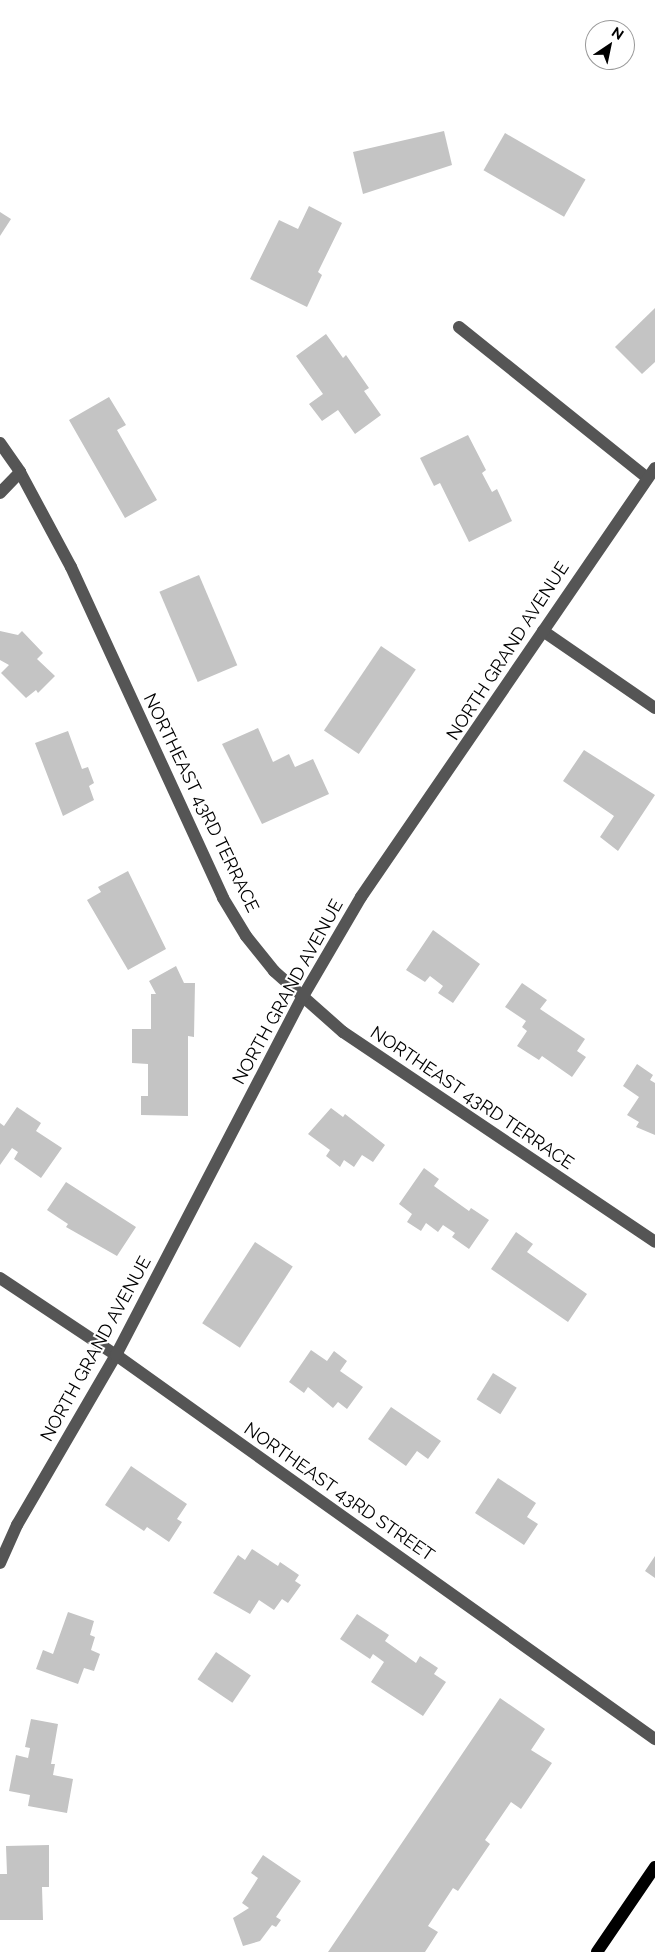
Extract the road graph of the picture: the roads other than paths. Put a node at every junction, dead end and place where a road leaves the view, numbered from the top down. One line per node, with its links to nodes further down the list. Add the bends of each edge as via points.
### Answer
1 (459, 327): 4 (street)
2 (0, 443): 3 (street, NORTHEAST 43RD TERRACE)
3 (20, 472): 5 (street); 8 (street, NORTHEAST 43RD TERRACE, via 71,567 223,898 274,971)
4 (651, 473): 6 (street, NORTH GRAND AVENUE)
5 (0, 493)
6 (543, 631): 7 (street); 8 (street, NORTH GRAND AVENUE, via 361,897)
7 (655, 708)
8 (302, 998): 9 (street, NORTHEAST 43RD TERRACE, via 343,1032); 11 (street, NORTH GRAND AVENUE)
9 (655, 1242)
10 (0, 1278): 11 (street, NORTHEAST 43RD STREET)
11 (116, 1355): 12 (street, NORTH GRAND AVENUE, via 17,1524); 13 (street, NORTHEAST 43RD STREET)
12 (0, 1563)
13 (655, 1739)
14 (655, 1867): 15 (main road)
15 (597, 1952)

